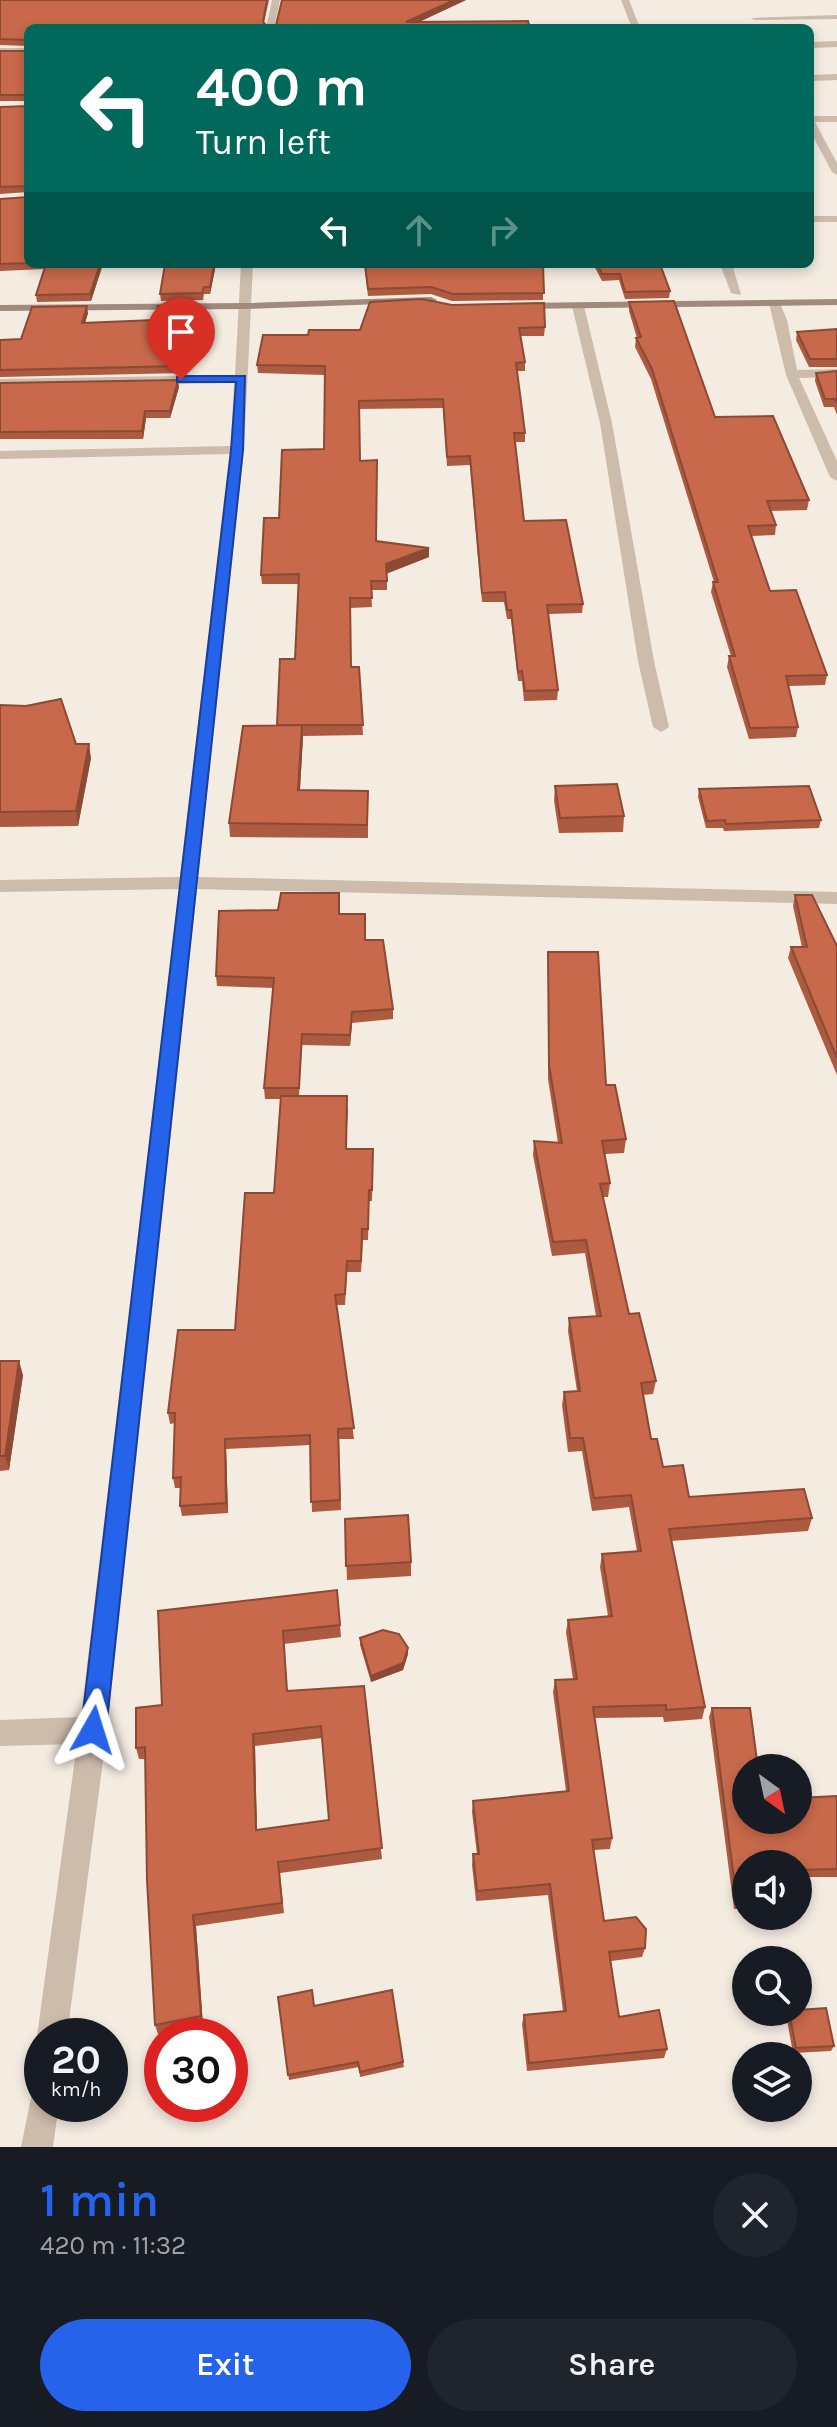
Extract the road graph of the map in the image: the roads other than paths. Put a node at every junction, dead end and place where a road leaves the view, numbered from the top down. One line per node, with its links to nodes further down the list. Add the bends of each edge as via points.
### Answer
1 (276, 0): 4 (street)
2 (625, 0): 5 (street)
3 (837, 17): 6 (street, via 752,14)
4 (271, 24)
5 (634, 24)
6 (758, 24)
7 (837, 44): 8 (street)
8 (814, 45)
9 (0, 51): 10 (street)
10 (24, 51)
11 (837, 77): 12 (street)
12 (814, 78)
13 (837, 119): 14 (street)
14 (814, 120)
15 (814, 127): 16 (street)
16 (836, 168)
17 (814, 219): 18 (street)
18 (837, 219)
19 (247, 268): 27 (street)
20 (728, 268): 22 (street)
21 (837, 290): 22 (street)
22 (737, 293): 23 (street)
23 (509, 295)
24 (437, 301): 27 (street)
25 (837, 302): 26 (street)
26 (775, 303): 29 (street); 32 (street)
27 (246, 306): 30 (street); 33 (street)
28 (500, 306): 29 (street)
29 (578, 306): 39 (street, via 606,423)
30 (0, 308)
31 (837, 373): 32 (street)
32 (792, 374): 36 (street)
33 (241, 379): 34 (street); 35 (street)
34 (0, 383)
35 (237, 450): 37 (street); 40 (street)
36 (832, 452): 38 (street)
37 (0, 455)
38 (837, 477)
39 (661, 727)
40 (188, 883): 41 (street); 42 (street); 43 (street)
41 (0, 886)
42 (837, 898)
43 (93, 1730): 44 (street); 45 (street)
44 (0, 1733)
45 (54, 2018)
46 (40, 2122): 47 (street)
47 (37, 2147)

